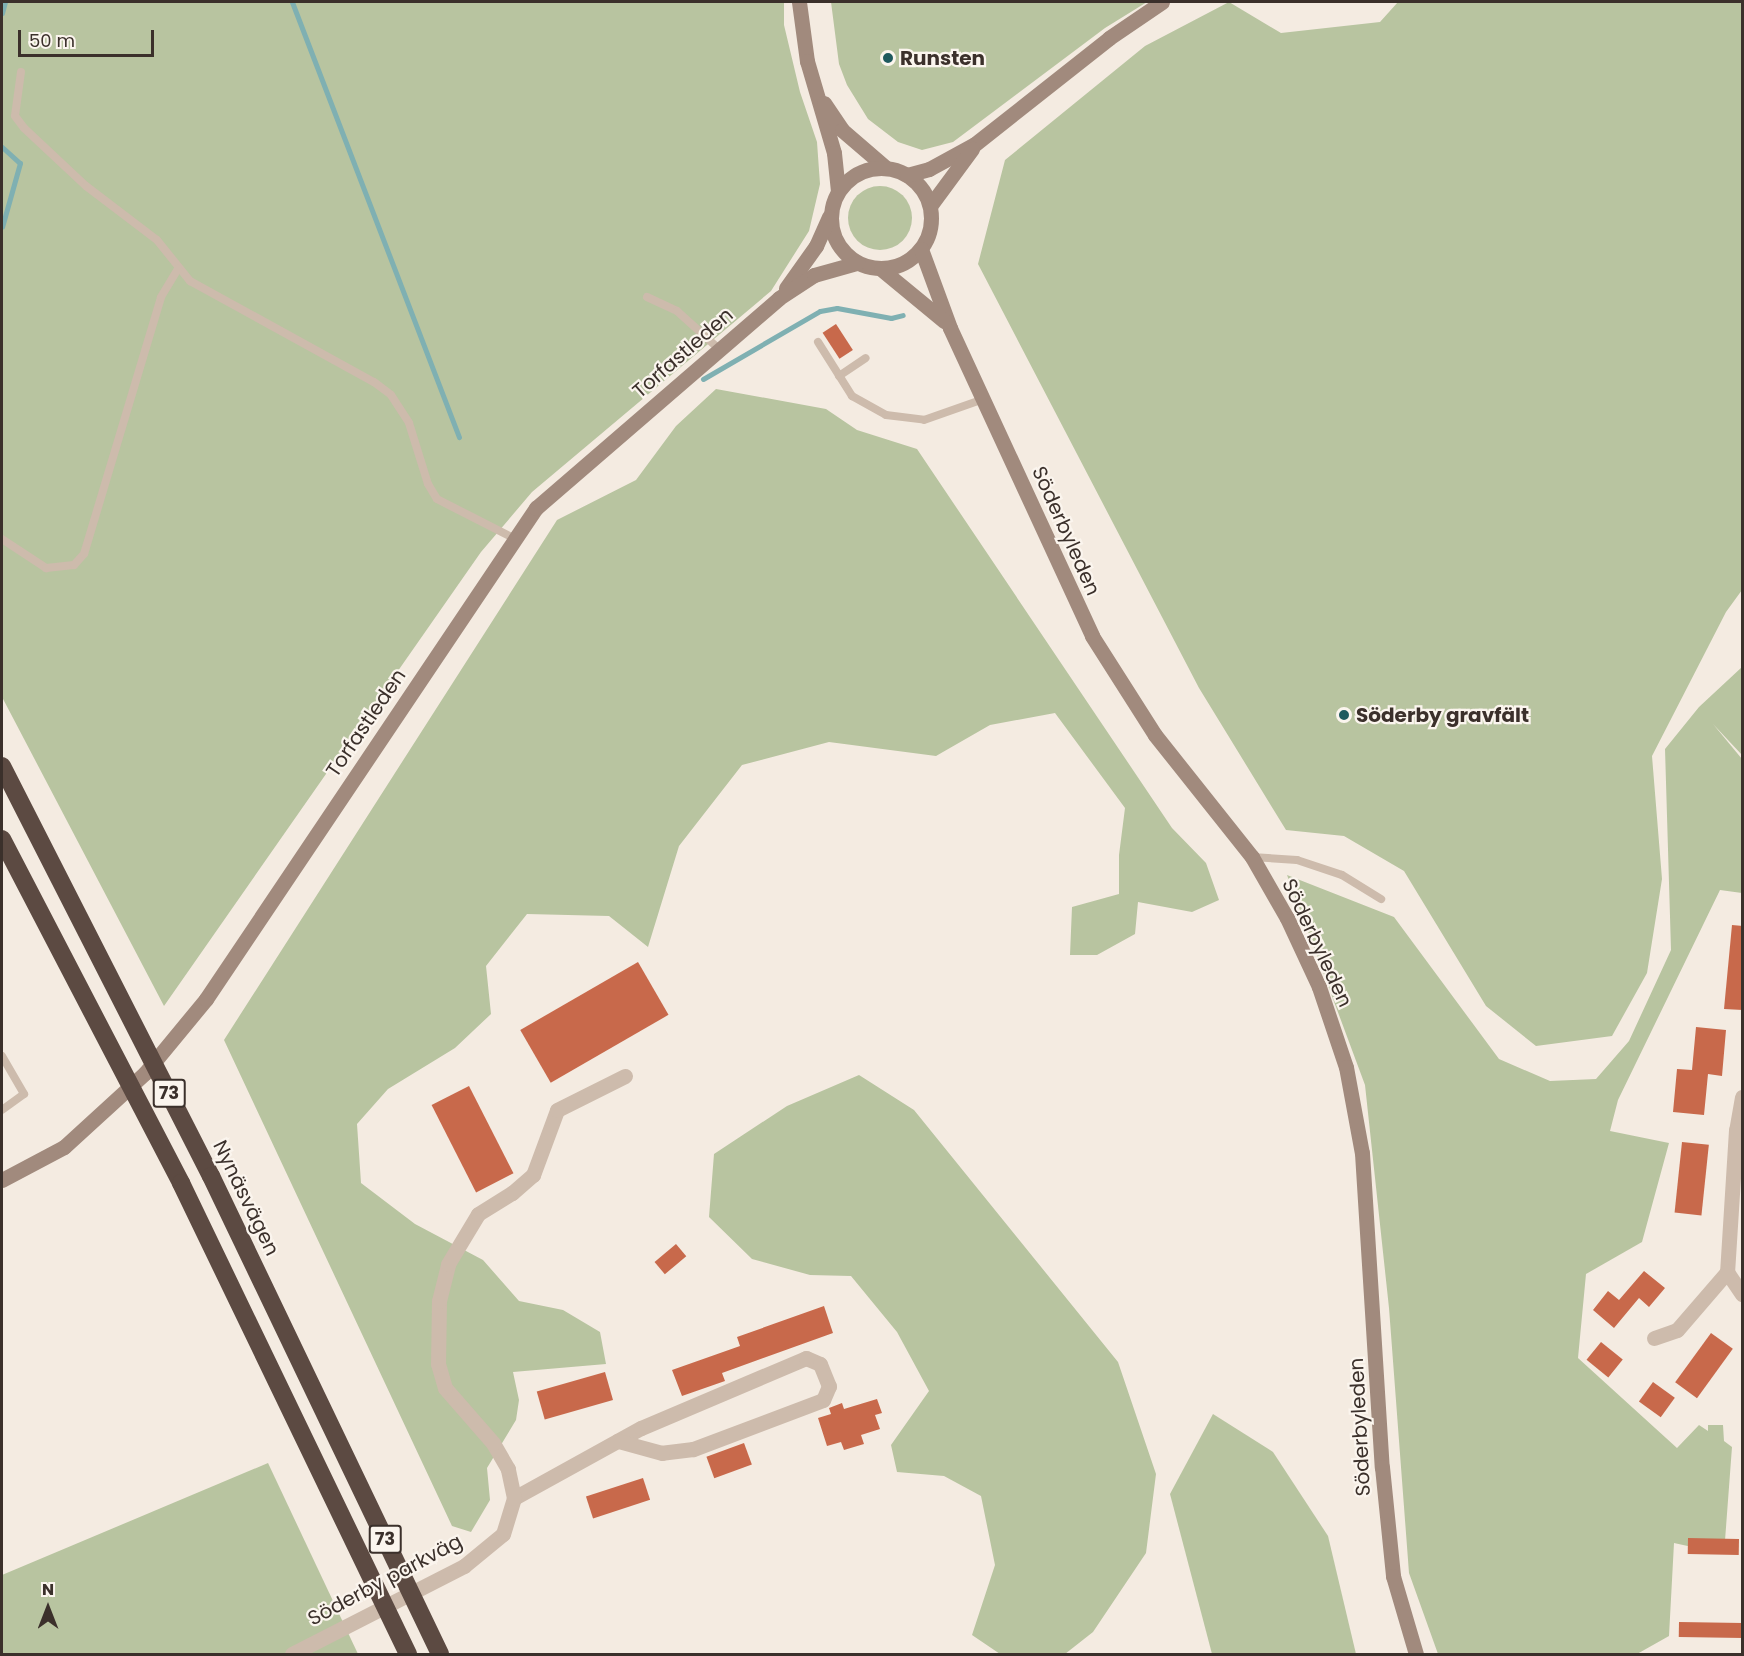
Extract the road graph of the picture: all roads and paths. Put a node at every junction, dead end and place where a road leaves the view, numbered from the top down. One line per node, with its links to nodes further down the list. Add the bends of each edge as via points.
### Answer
1 (799, 2): 4 (street, via 802,35)
2 (1162, 2): 5 (street, via 1109,38)
3 (21, 72): 13 (lane, via 14,100 15,116 24,128 86,186 157,240)
4 (816, 91): 6 (street, via 842,130); 8 (street, via 838,171)
5 (975, 144): 7 (street, via 929,169); 9 (street)
6 (885, 167): 7 (street); 8 (street, via 859,172)
7 (907, 175): 9 (street, via 925,194)
8 (838, 190): 10 (street)
9 (930, 206): 11 (street, via 930,228)
10 (830, 215): 12 (street, via 834,238); 16 (street, Torfastleden, via 816,246)
11 (921, 249): 14 (street, via 903,263); 17 (street, Söderbyleden)
12 (857, 263): 14 (street); 16 (street, Torfastleden, via 814,275)
13 (178, 269): 23 (lane, via 160,297 84,554 74,565 46,568); 24 (lane, via 190,280 392,395 409,423 428,484 437,499)
14 (882, 269): 17 (street, Söderbyleden)
15 (647, 297): 19 (lane, via 677,311)
16 (779, 298): 19 (street, Torfastleden)
17 (950, 328): 22 (street, Söderbyleden)
18 (818, 342): 21 (lane)
19 (719, 349): 24 (street, Torfastleden, via 536,508)
20 (866, 358): 21 (lane)
21 (839, 376): 22 (lane, via 852,396 865,405 906,420 946,415)
22 (984, 399): 27 (street, Söderbyleden, via 1092,636 1155,735)
23 (2, 539)
24 (515, 539): 33 (street, Torfastleden, via 206,999 145,1073 64,1147)
25 (2, 766): 41 (highway, Nynäsvägen / 73, via 211,1176)
26 (2, 839): 40 (highway, 73, via 182,1183)
27 (1252, 857): 28 (lane, via 1297,860 1342,875); 42 (street, Söderbyleden, via 1287,918 1314,977 1346,1067 1362,1153 1382,1467 1393,1576)
28 (1381, 899)
29 (2, 1056): 32 (lane, via 24,1094)
30 (625, 1076): 38 (street, Söderby parkväg, via 557,1110 533,1174 512,1193 478,1214 448,1264 439,1311 438,1364 445,1388 493,1443 508,1469)
31 (1743, 1097): 34 (street)
32 (2, 1110)
33 (2, 1180)
34 (1727, 1272): 35 (street); 36 (street, via 1677,1330)
35 (1743, 1294)
36 (1654, 1338)
37 (618, 1441): 37 (street, via 705,1398 806,1358 820,1364 829,1386 823,1400 693,1449 662,1453); 38 (street)
38 (514, 1498): 39 (street, Söderby parkväg, via 503,1534 464,1566)
39 (292, 1654)
40 (408, 1654)
41 (440, 1654)
42 (1416, 1654)

